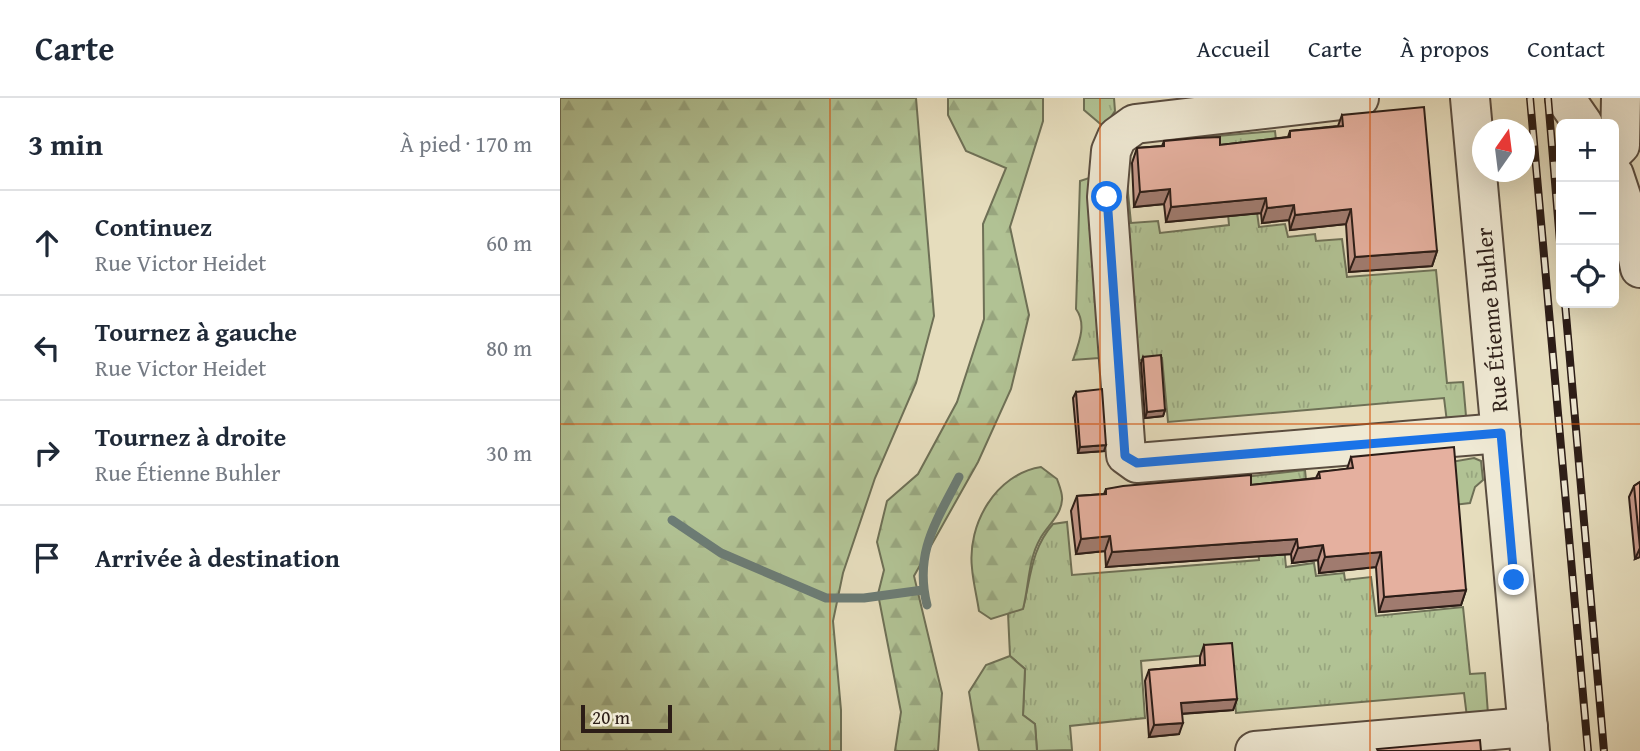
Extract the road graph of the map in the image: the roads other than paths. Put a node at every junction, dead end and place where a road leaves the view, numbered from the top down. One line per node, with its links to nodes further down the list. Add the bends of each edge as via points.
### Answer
1 (1359, 98): 9 (street, via 1135,124 1117,137 1111,151 1107,197 1125,456 1137,463)
2 (1469, 98): 9 (street, Rue Étienne Buhler)
3 (1565, 98): 5 (street)
4 (1621, 98): 6 (street)
5 (1580, 119)
6 (1619, 146)
7 (1616, 182): 8 (street)
8 (1640, 268)
9 (1501, 433): 10 (street, Rue Étienne Buhler)
10 (1529, 739): 11 (street)
11 (1255, 751)

